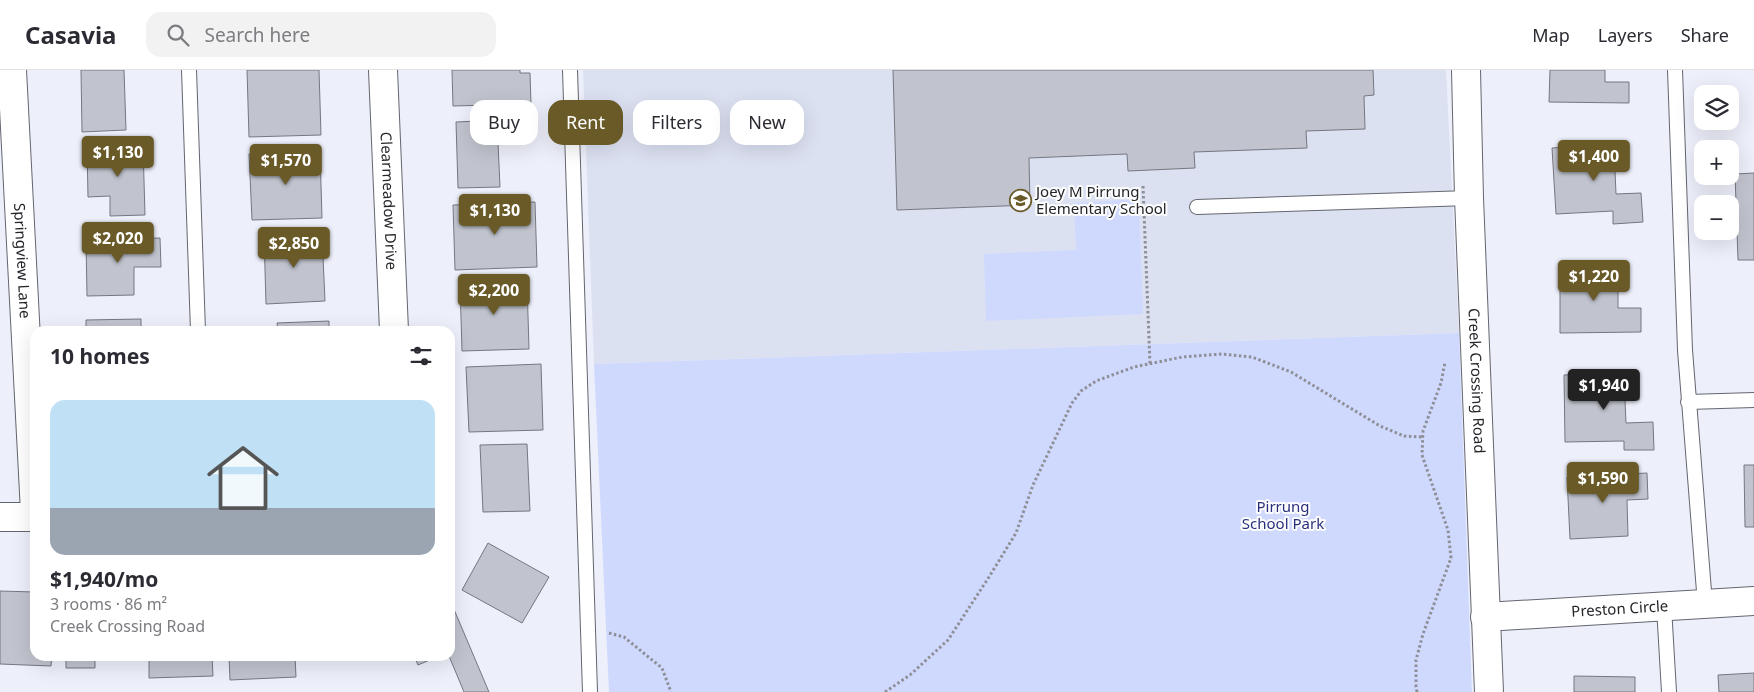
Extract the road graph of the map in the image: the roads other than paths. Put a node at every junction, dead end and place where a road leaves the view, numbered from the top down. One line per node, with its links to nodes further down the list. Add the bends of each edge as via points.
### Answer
1 (12, 70): 13 (street, Springview Lane)
2 (189, 70): 9 (lane)
3 (383, 70): 10 (street, Clearmeadow Drive)
4 (570, 70): 20 (lane)
5 (1466, 70): 7 (street, Creek Crossing Road)
6 (1675, 70): 12 (lane)
7 (1469, 198): 8 (lane); 19 (street, Creek Crossing Road)
8 (1197, 207)
9 (198, 326)
10 (394, 326)
11 (1754, 400): 12 (lane)
12 (1688, 402): 17 (lane)
13 (30, 416)
14 (0, 517): 15 (street)
15 (30, 517)
16 (1754, 601): 17 (street, Preston Circle)
17 (1704, 604): 18 (street, Preston Circle)
18 (1664, 607): 19 (street, Preston Circle); 22 (lane)
19 (1485, 617): 21 (street, Creek Crossing Road)
20 (590, 692)
21 (1489, 692)
22 (1669, 692)

